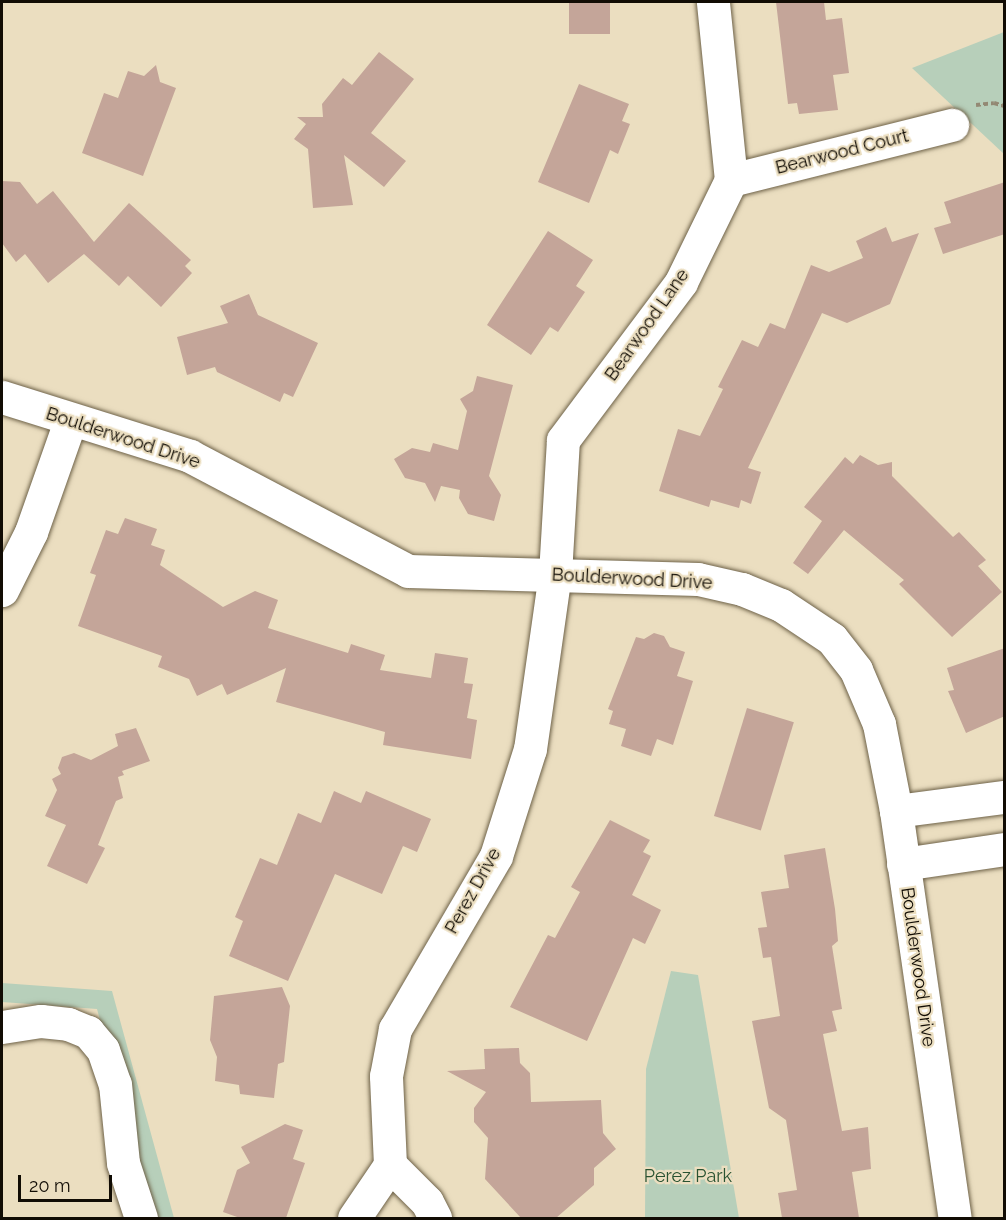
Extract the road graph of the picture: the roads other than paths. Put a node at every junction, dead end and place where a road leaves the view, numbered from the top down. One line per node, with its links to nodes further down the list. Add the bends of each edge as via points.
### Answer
1 (713, 2): 3 (street)
2 (952, 125): 3 (street, Bearwood Court)
3 (731, 180): 6 (street, Bearwood Lane, via 681,282 563,440)
4 (2, 397): 5 (street, Boulderwood Drive)
5 (70, 422): 6 (street, Boulderwood Drive, via 190,456 408,571); 7 (street, via 31,532)
6 (555, 574): 9 (street, Boulderwood Drive, via 698,579 742,589 781,605 832,639 856,670 879,724); 13 (street, Perez Drive, via 531,749 496,856 395,1029 386,1076)
7 (2, 590)
8 (1005, 797): 9 (street)
9 (896, 811): 11 (street, Boulderwood Drive)
10 (1005, 849): 11 (street)
11 (903, 864): 17 (street, Boulderwood Drive)
12 (2, 1027): 14 (street, via 41,1021 68,1024 88,1032 103,1050 115,1084 123,1163)
13 (390, 1165): 15 (street); 16 (street, via 428,1202)
14 (141, 1218)
15 (354, 1218)
16 (435, 1218)
17 (955, 1218)

